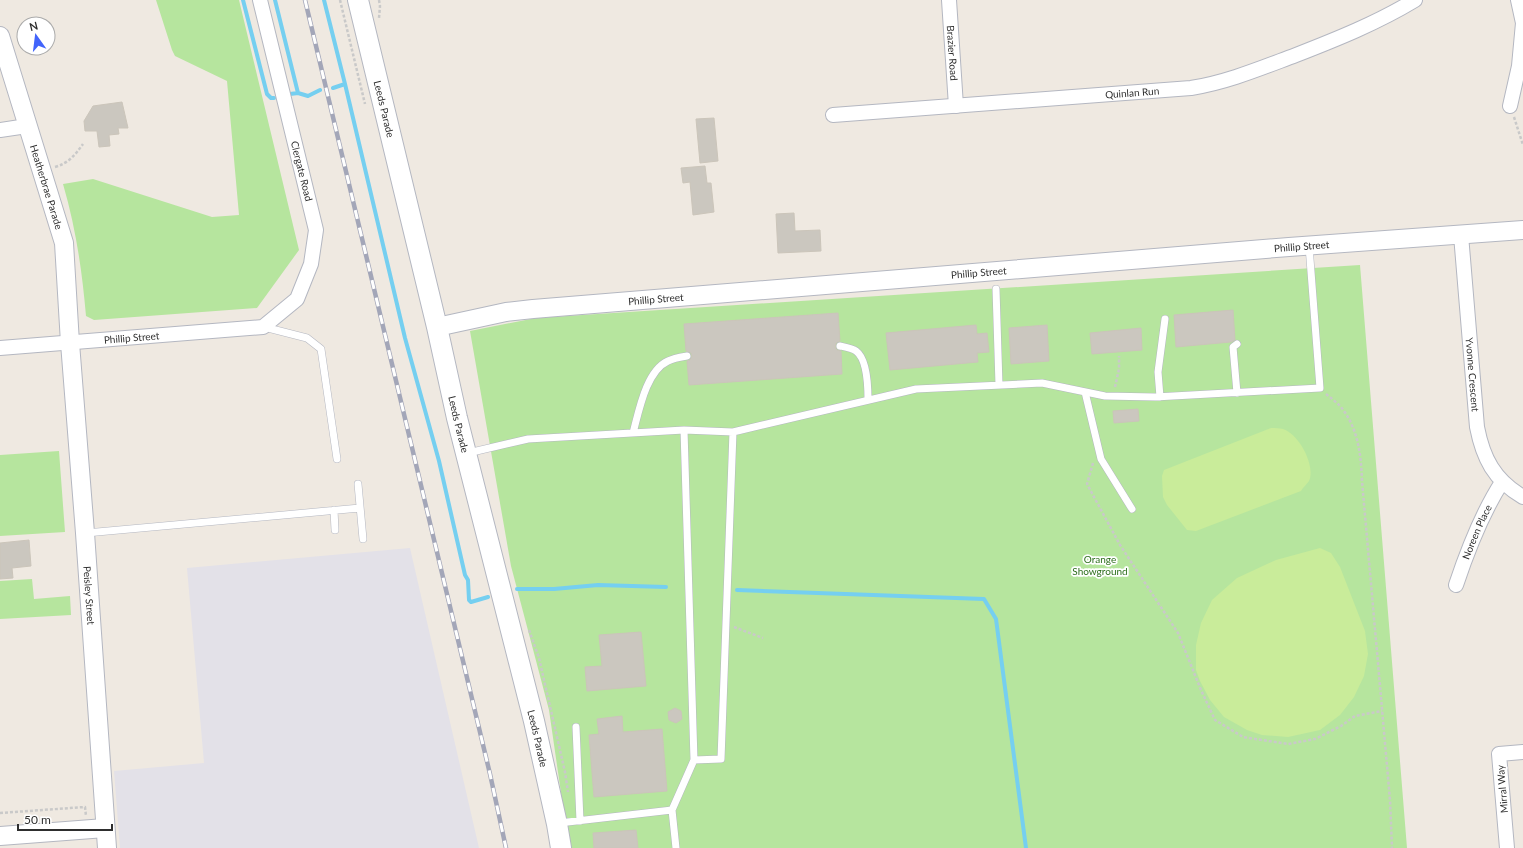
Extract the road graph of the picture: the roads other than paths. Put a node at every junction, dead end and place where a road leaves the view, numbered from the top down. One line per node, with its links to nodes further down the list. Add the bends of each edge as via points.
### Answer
1 (260, 0): 17 (street, Clergate Road, via 316,230 311,264 297,299)
2 (358, 0): 18 (main road, Leeds Parade)
3 (949, 0): 7 (street, Brazier Road)
4 (1415, 0): 7 (street, Quinlan Run, via 1344,36 1215,84 1192,88)
5 (1518, 0): 8 (street, via 1523,23 1519,66)
6 (0, 36): 10 (street, Heatherbrae Parade)
7 (956, 106): 9 (street, Quinlan Run)
8 (1510, 106)
9 (833, 115)
10 (27, 126): 11 (street); 19 (street, Heatherbrae Parade, via 64,243)
11 (0, 130)
12 (1523, 230): 13 (street, Phillip Street)
13 (1461, 235): 14 (street, Phillip Street); 34 (street, Yvonne Crescent, via 1476,427 1486,457)
14 (1308, 245): 18 (street, Phillip Street, via 533,309 506,312); 26 (lane, via 1320,388)
15 (996, 288): 24 (lane)
16 (1165, 319): 27 (lane, via 1158,372)
17 (263, 327): 19 (street, Phillip Street); 33 (lane, via 306,338 321,350)
18 (437, 327): 32 (main road, Leeds Parade)
19 (70, 343): 22 (street, Phillip Street); 41 (street, Peisley Street)
20 (1237, 344): 26 (lane, via 1233,347)
21 (840, 346): 28 (lane, via 856,351 863,362)
22 (0, 348)
23 (687, 356): 31 (lane, via 668,361 654,374 645,393)
24 (999, 385): 25 (lane, via 1042,383); 28 (lane, via 916,389)
25 (1085, 392): 27 (lane, via 1105,396); 38 (lane, via 1101,459)
26 (1237, 393): 27 (lane)
27 (1160, 397)
28 (868, 400): 30 (lane)
29 (684, 430): 30 (lane); 31 (lane); 46 (lane)
30 (733, 432): 46 (lane, via 721,759)
31 (633, 433): 32 (lane, via 528,439)
32 (465, 453): 49 (main road, Leeds Parade, via 534,722)
33 (337, 459)
34 (1502, 482): 36 (street, Yvonne Crescent); 43 (street, Noreen Place, via 1488,505)
35 (358, 484): 37 (lane)
36 (1523, 497)
37 (360, 508): 39 (lane); 42 (lane)
38 (1132, 509)
39 (334, 510): 40 (lane); 41 (lane)
40 (335, 530)
41 (85, 533): 50 (street, Peisley Street)
42 (363, 539)
43 (1456, 584)
44 (576, 727): 48 (lane)
45 (1523, 752): 55 (street, Mirral Way, via 1499,754)
46 (694, 760): 47 (lane)
47 (672, 810): 48 (lane); 54 (lane)
48 (580, 821): 49 (lane)
49 (557, 824): 53 (main road, Leeds Parade)
50 (105, 828): 51 (street); 52 (street, Peisley Street)
51 (0, 836)
52 (107, 848)
53 (561, 848)
54 (676, 848)
55 (1507, 848)

